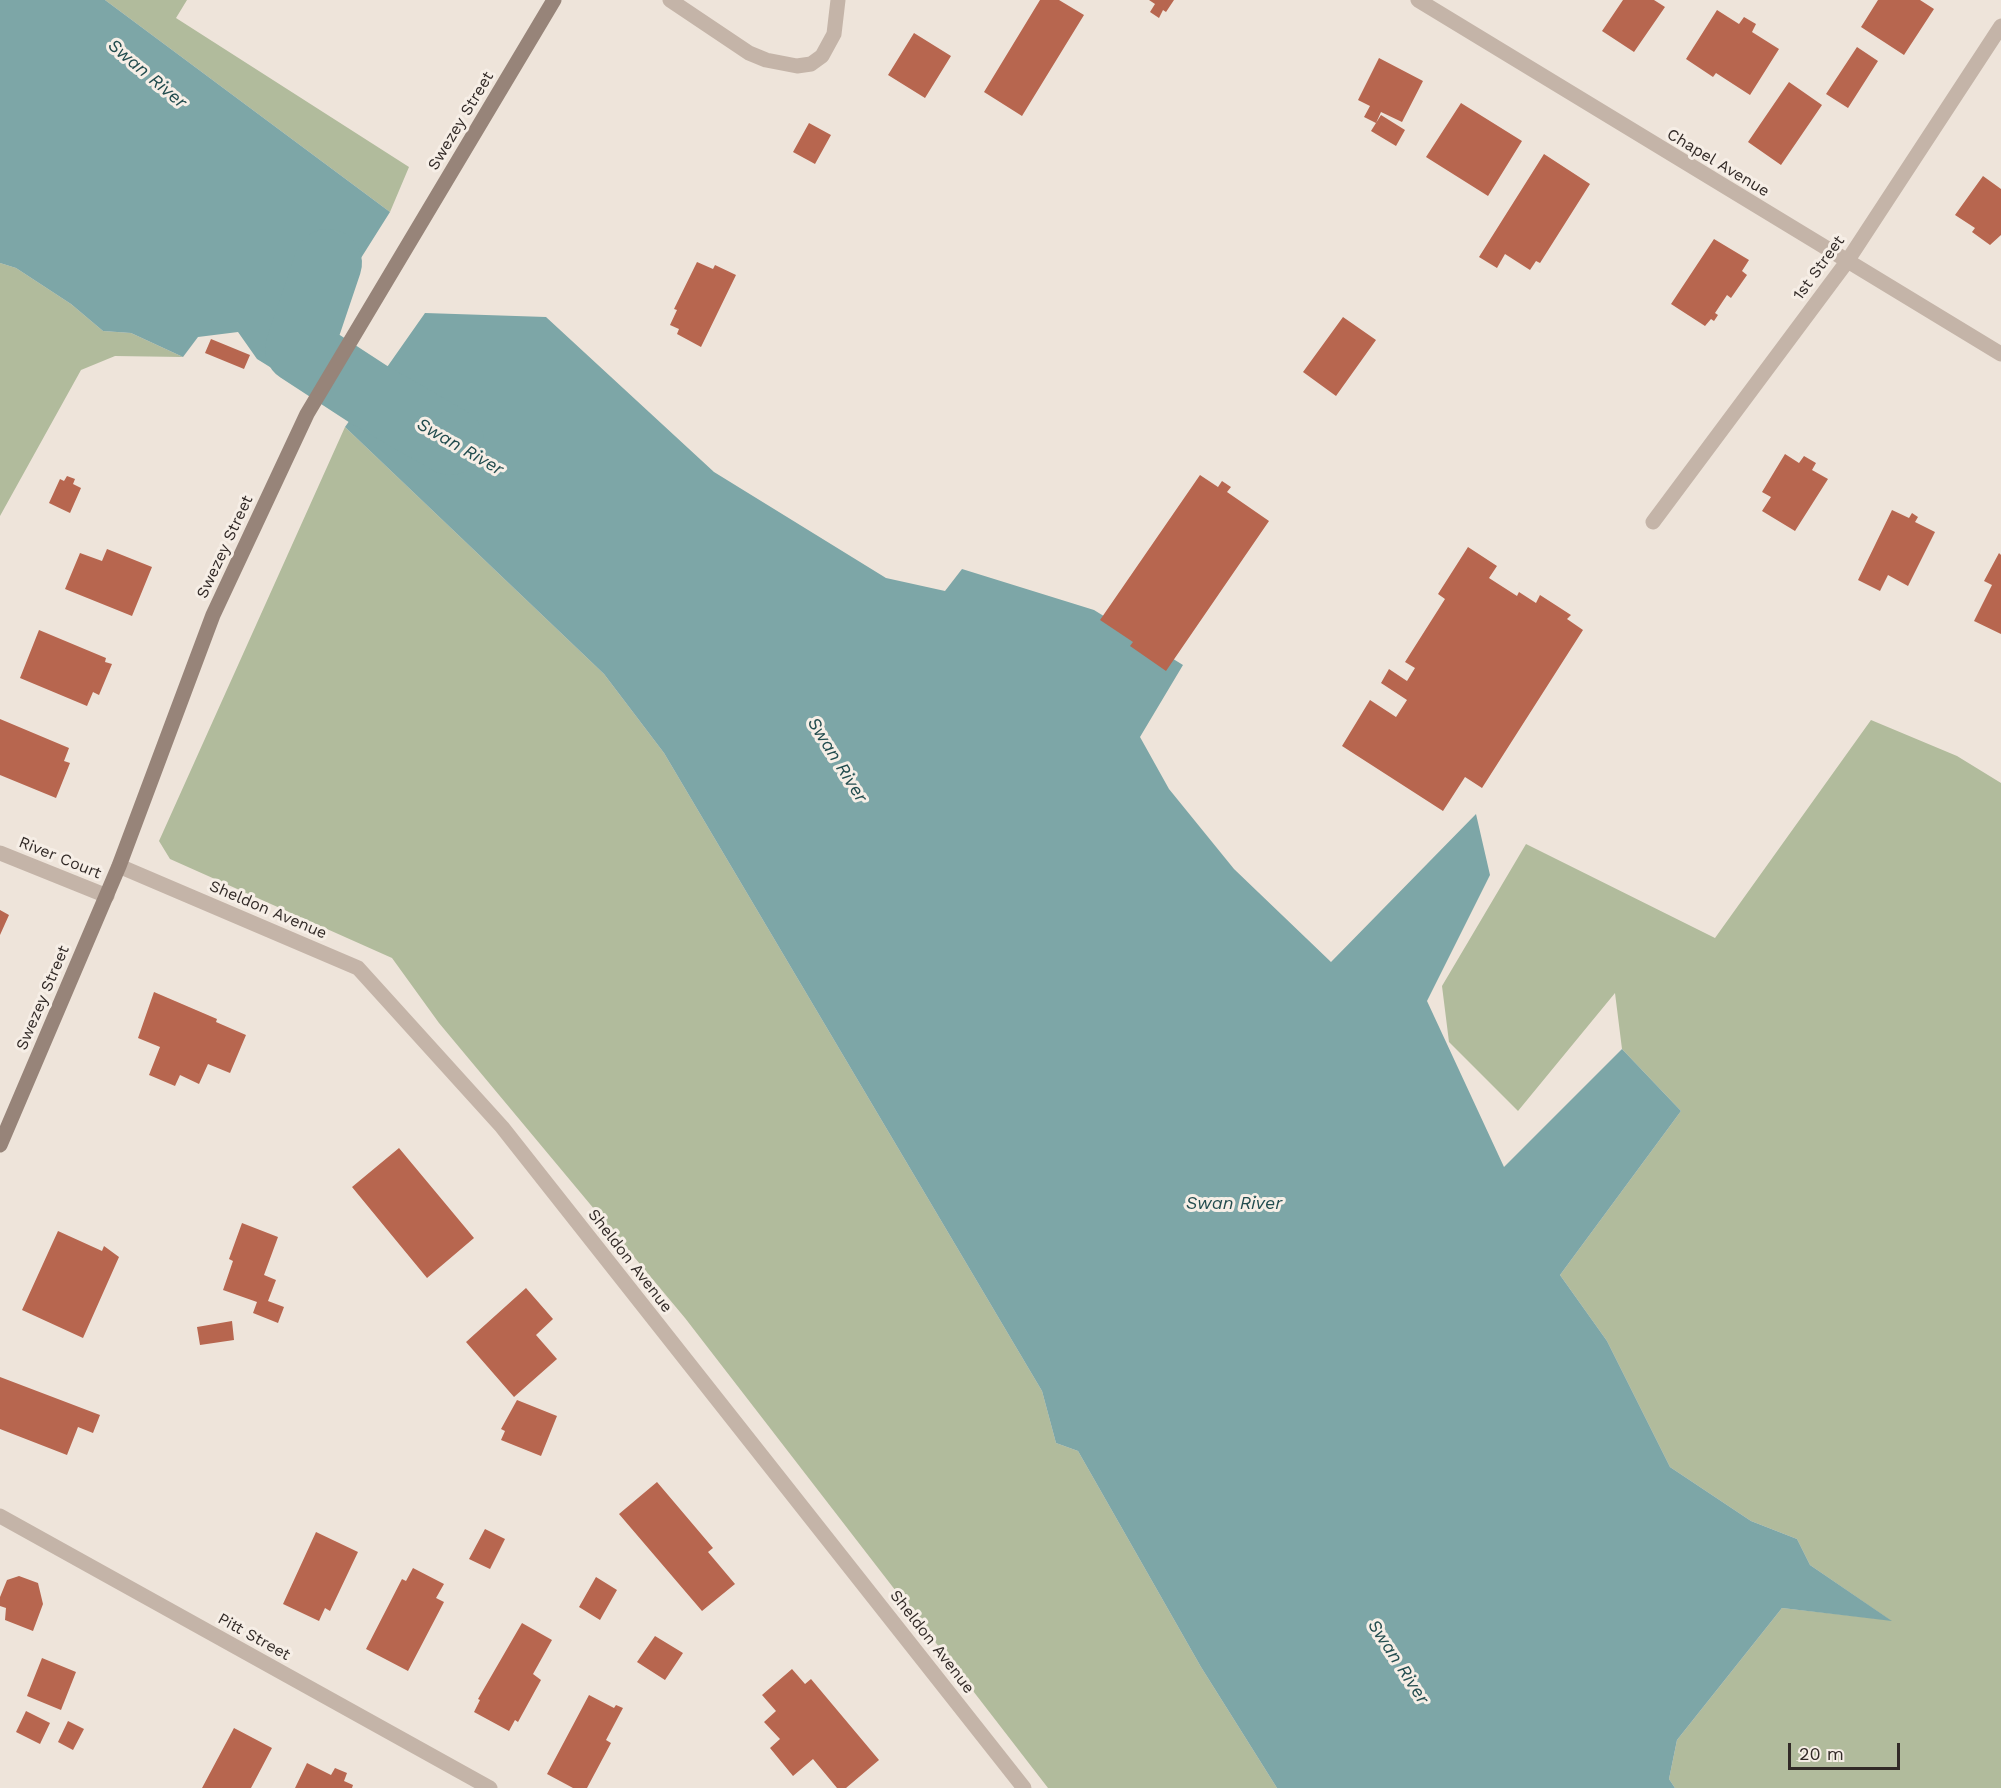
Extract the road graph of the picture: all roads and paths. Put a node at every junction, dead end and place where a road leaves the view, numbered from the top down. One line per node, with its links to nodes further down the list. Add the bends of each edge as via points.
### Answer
1 (554, 0): 10 (street, Swezey Street, via 307,414 213,615)
2 (670, 0): 3 (street, via 749,53 797,66 811,64 822,56 834,34)
3 (837, 0)
4 (1418, 0): 6 (street, Chapel Avenue)
5 (2001, 26): 6 (street, 1st Street)
6 (1846, 262): 7 (street, Chapel Avenue); 8 (street, 1st Street)
7 (2001, 354)
8 (1653, 522)
9 (0, 853): 11 (street, River Court)
10 (119, 866): 11 (street, Swezey Street); 15 (street, Sheldon Avenue, via 358,968 502,1127)
11 (107, 896): 12 (street, Swezey Street)
12 (0, 1145)
13 (0, 1516): 14 (street, Pitt Street)
14 (490, 1788)
15 (1024, 1788)

